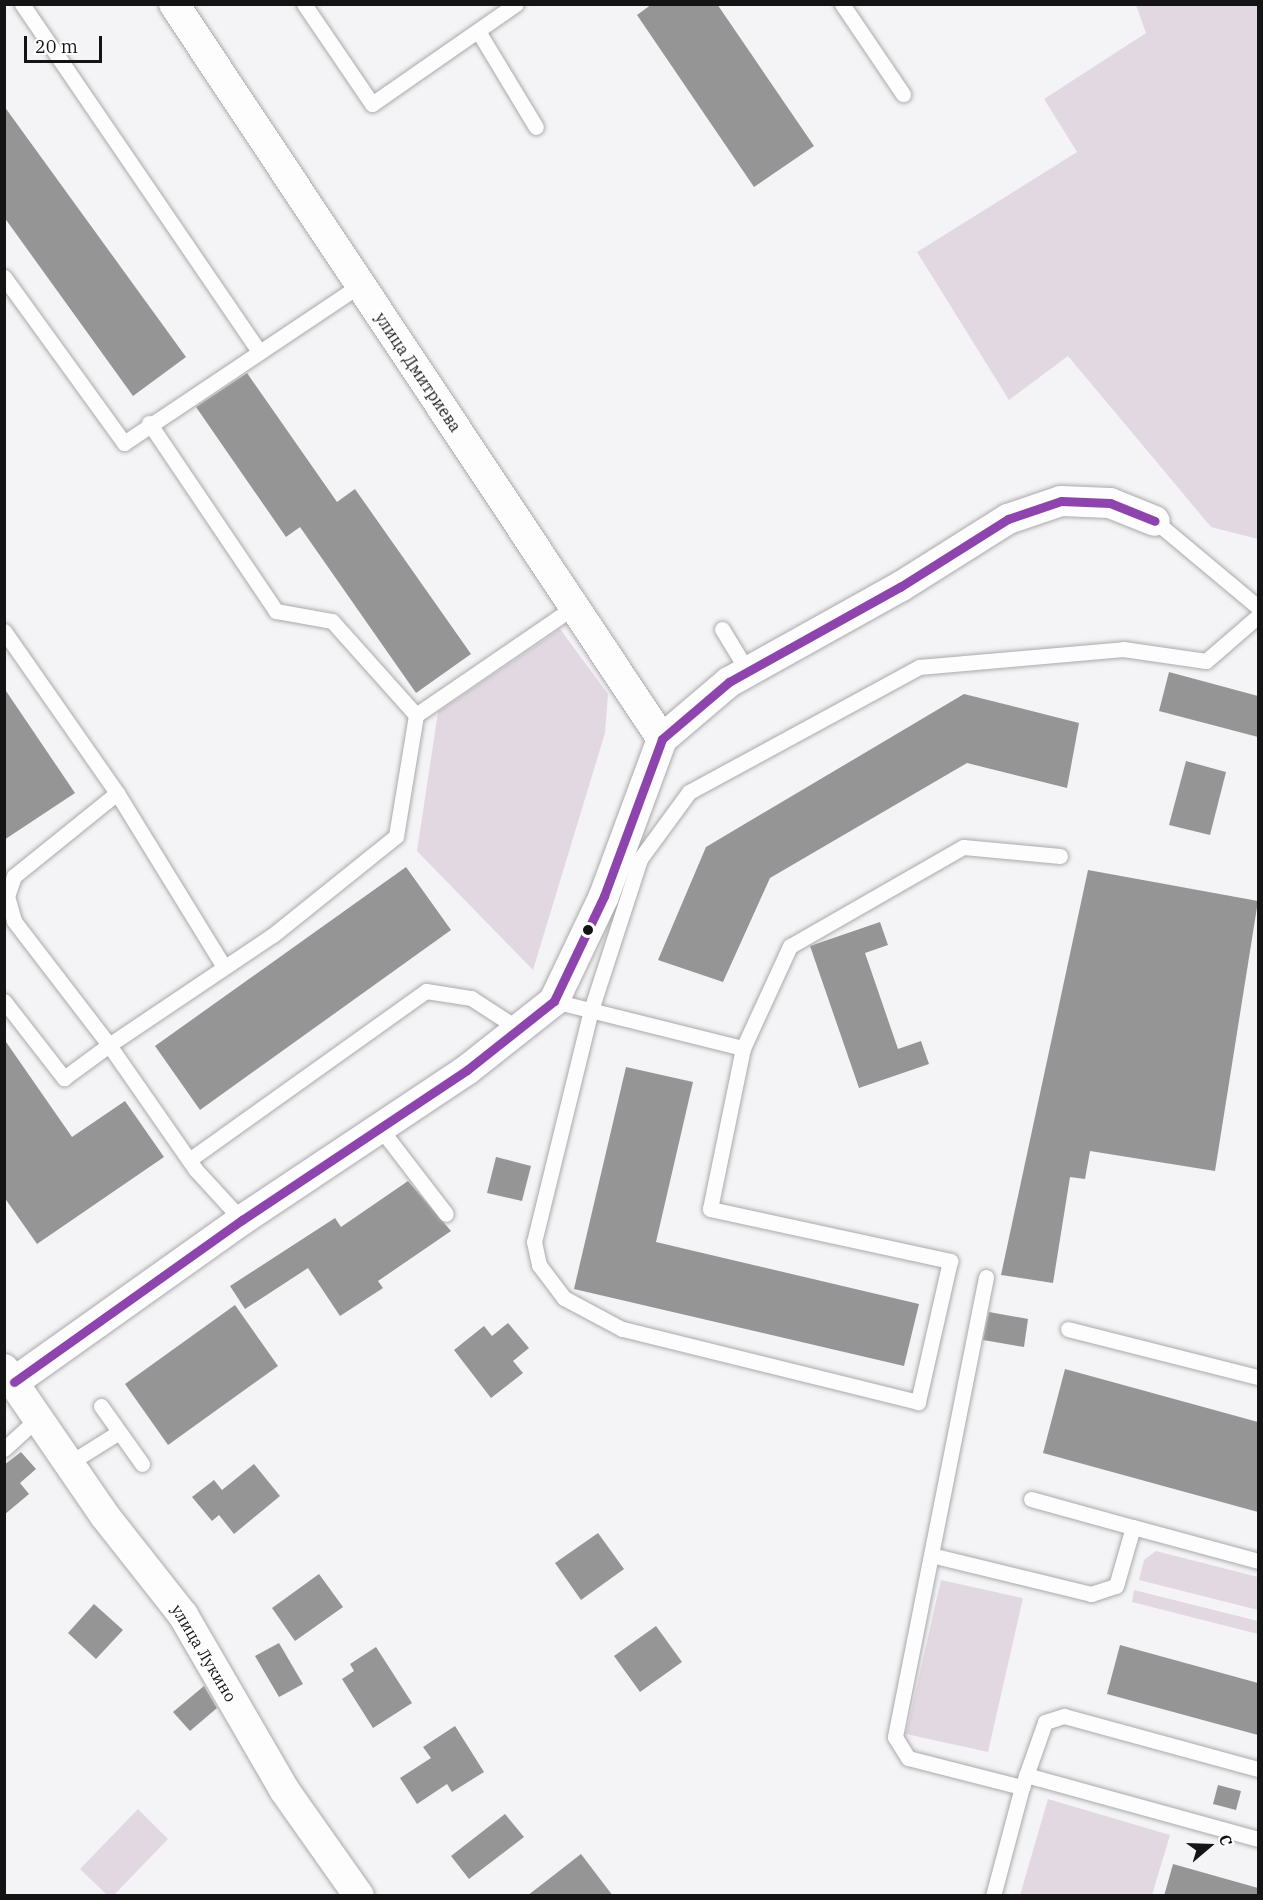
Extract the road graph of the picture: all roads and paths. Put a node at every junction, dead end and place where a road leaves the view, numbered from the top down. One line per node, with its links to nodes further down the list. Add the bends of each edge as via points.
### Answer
1 (22, 4): 11 (lane)
2 (174, 4): 10 (street, улица Дмитриева)
3 (304, 4): 6 (lane, via 372,104)
4 (516, 4): 6 (lane)
5 (842, 4): 7 (lane)
6 (478, 31): 8 (lane)
7 (903, 94)
8 (536, 127)
9 (4, 277): 12 (lane, via 124,443)
10 (360, 285): 11 (lane); 14 (street, улица Дмитриева)
11 (259, 352): 12 (lane)
12 (149, 423): 20 (lane, via 276,611 332,621)
13 (1155, 521): 15 (lane); 19 (street, via 1110,503 1061,501 1008,519 900,587)
14 (574, 607): 20 (lane); 21 (street, улица Дмитриева)
15 (1258, 607)
16 (1258, 616): 28 (lane, via 1206,661 1123,649 919,667 689,792 640,859)
17 (722, 629): 19 (lane)
18 (4, 631): 22 (lane)
19 (748, 672): 21 (street, via 729,682)
20 (416, 715): 25 (lane, via 396,836 273,934)
21 (662, 740): 26 (street, via 604,896)
22 (117, 793): 24 (lane, via 14,876); 25 (lane)
23 (1060, 856): 31 (lane, via 963,847 790,946)
24 (6, 895): 30 (lane, via 14,921)
25 (224, 967): 30 (lane)
26 (554, 1001): 28 (lane); 29 (street)
27 (4, 1002): 30 (lane, via 64,1078)
28 (591, 1010): 31 (lane); 31 (lane, via 534,1242 539,1264 564,1298 622,1329 918,1402 950,1261 710,1209)
29 (519, 1029): 32 (street, via 467,1070); 33 (lane, via 471,998 426,991)
30 (109, 1045): 33 (lane)
31 (743, 1048)
32 (380, 1128): 34 (lane); 35 (street)
33 (189, 1160): 35 (lane)
34 (446, 1214)
35 (242, 1220): 38 (street)
36 (986, 1277): 48 (lane)
37 (1068, 1329): 39 (lane)
38 (9, 1375): 41 (street, улица Лукино)
39 (1258, 1377)
40 (101, 1406): 42 (lane)
41 (38, 1418): 43 (lane); 44 (street, улица Лукино)
42 (119, 1432): 44 (lane); 45 (lane)
43 (4, 1449)
44 (68, 1464): 53 (street, улица Лукино, via 183,1615 285,1791)
45 (142, 1464)
46 (1031, 1499): 47 (lane)
47 (1133, 1527): 48 (lane, via 1116,1586 1090,1594); 49 (lane)
48 (931, 1555): 51 (lane, via 894,1737 898,1749 908,1758)
49 (1258, 1561)
50 (1258, 1768): 51 (lane, via 1064,1716 1045,1722)
51 (1024, 1781): 52 (lane); 54 (lane)
52 (1258, 1839)
53 (359, 1896)
54 (993, 1896)

